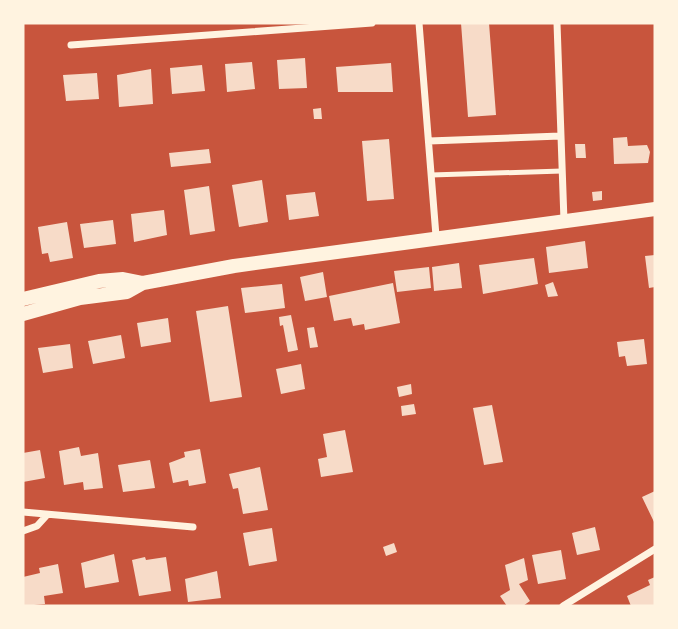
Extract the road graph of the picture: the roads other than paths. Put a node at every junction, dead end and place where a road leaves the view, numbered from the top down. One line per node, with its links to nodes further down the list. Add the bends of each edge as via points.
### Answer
1 (372, 23): 4 (street)
2 (419, 23): 6 (street)
3 (557, 23): 5 (street)
4 (71, 45)
5 (560, 136): 6 (street); 7 (street)
6 (429, 141): 8 (street)
7 (562, 171): 8 (lane); 10 (street)
8 (431, 175): 11 (street)
9 (655, 209): 10 (main road)
10 (564, 222): 11 (main road)
11 (436, 236): 12 (main road)
12 (143, 283): 13 (main road, via 99,281); 14 (main road, via 127,292 80,298)
13 (23, 299)
14 (23, 314)
15 (23, 512): 16 (street)
16 (47, 515): 17 (street); 18 (street, via 37,526)
17 (193, 527)
18 (23, 531)
19 (655, 549): 20 (street)
20 (563, 606)

